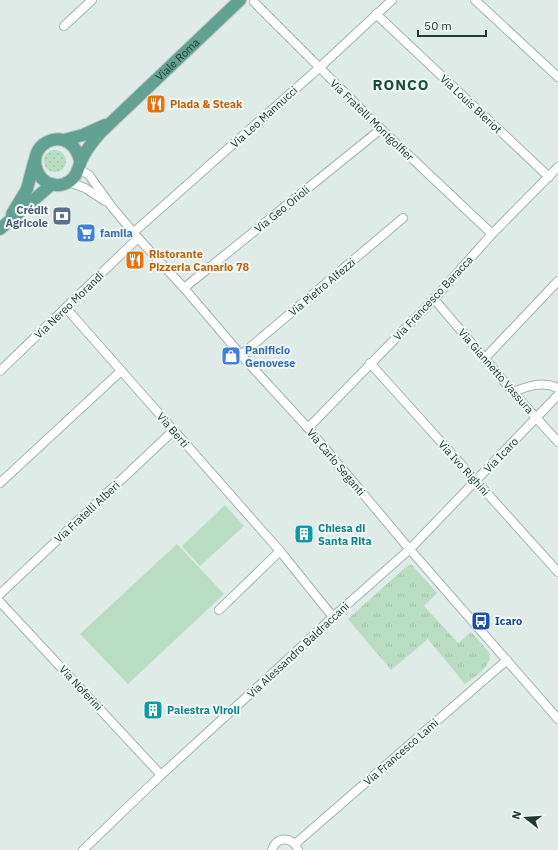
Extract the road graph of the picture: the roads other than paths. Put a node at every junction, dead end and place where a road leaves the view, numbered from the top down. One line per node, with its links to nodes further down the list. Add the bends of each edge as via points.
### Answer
1 (92, 0): 7 (street)
2 (240, 0): 10 (main road, Viale Roma)
3 (392, 0): 6 (street, Via Leo Mannucci)
4 (475, 0): 9 (street)
5 (254, 2): 8 (street, Via Fratelli Montgolfier)
6 (376, 14): 8 (street, Via Leo Mannucci); 16 (street, Via Louis Bleriot)
7 (64, 26)
8 (319, 68): 11 (street, Via Fratelli Montgolfier); 23 (street, Via Leo Mannucci)
9 (558, 77)
10 (116, 118): 12 (main road, Viale Roma, via 83,135); 14 (main road, Viale Roma, via 91,144)
11 (381, 129): 22 (street, Via Fratelli Montgolfier); 25 (street, Via Geo Orioli)
12 (64, 140): 13 (main road, via 57,139 44,144); 14 (main road, via 79,154)
13 (34, 162): 18 (main road, via 39,176); 21 (main road, via 27,189)
14 (80, 165): 17 (main road, via 74,178); 19 (street, Via Carlo Seganti)
15 (558, 167): 16 (street, Via Francesco Baracca)
16 (549, 177): 22 (street, Via Francesco Baracca)
17 (69, 182): 18 (main road); 19 (street, Via Carlo Seganti, via 98,196)
18 (52, 184): 21 (main road)
19 (112, 207): 23 (street, Via Carlo Seganti)
20 (403, 218): 28 (street, Via Pietro Alfezzi)
21 (4, 226)
22 (492, 234): 26 (street, Via Francesco Baracca)
23 (136, 235): 25 (street, Via Carlo Seganti); 27 (street, Via Nereo Morandi)
24 (558, 281): 29 (street)
25 (184, 288): 28 (street, Via Carlo Seganti)
26 (434, 299): 29 (street, Via Giannetto Vassura); 30 (street, Via Francesco Baracca)
27 (66, 308): 31 (street, Via Nereo Morandi); 32 (street, Via Berti)
28 (241, 355): 37 (street, Via Carlo Seganti)
29 (485, 358): 34 (street, Via Giannetto Vassura)
30 (370, 363): 37 (street, Via Francesco Baracca); 40 (street, Via Ivo Righini)
31 (0, 371)
32 (121, 371): 38 (street, Via Berti); 41 (street)
33 (558, 388): 34 (street, via 550,384 530,385)
34 (513, 392): 36 (street, Via Giannetto Vassura)
35 (558, 395): 36 (street, Via Icaro)
36 (536, 418): 39 (street, Via Giannetto Vassura); 40 (street, Via Icaro)
37 (308, 428): 42 (street, Via Carlo Seganti)
38 (173, 431): 43 (street, Via Berti); 45 (street, Via Fratelli Alberi)
39 (558, 442)
40 (476, 481): 42 (street, Via Icaro); 44 (street, Via Ivo Righini)
41 (0, 483)
42 (410, 549): 48 (street, Via Alessandro Baldraccani); 49 (street, Via Carlo Seganti)
43 (280, 551): 47 (street); 48 (street, Via Berti)
44 (558, 572)
45 (0, 594)
46 (0, 602): 51 (street, Via Noferini)
47 (219, 610)
48 (333, 616): 51 (street, Via Alessandro Baldraccani)
49 (507, 660): 50 (street, Via Carlo Seganti); 52 (street, Via Francesco Lami)
50 (558, 719)
51 (161, 775): 53 (street, Via Alessandro Baldraccani)
52 (296, 847): 54 (street, via 289,840 280,840 274,844)
53 (82, 850)
54 (272, 850)

